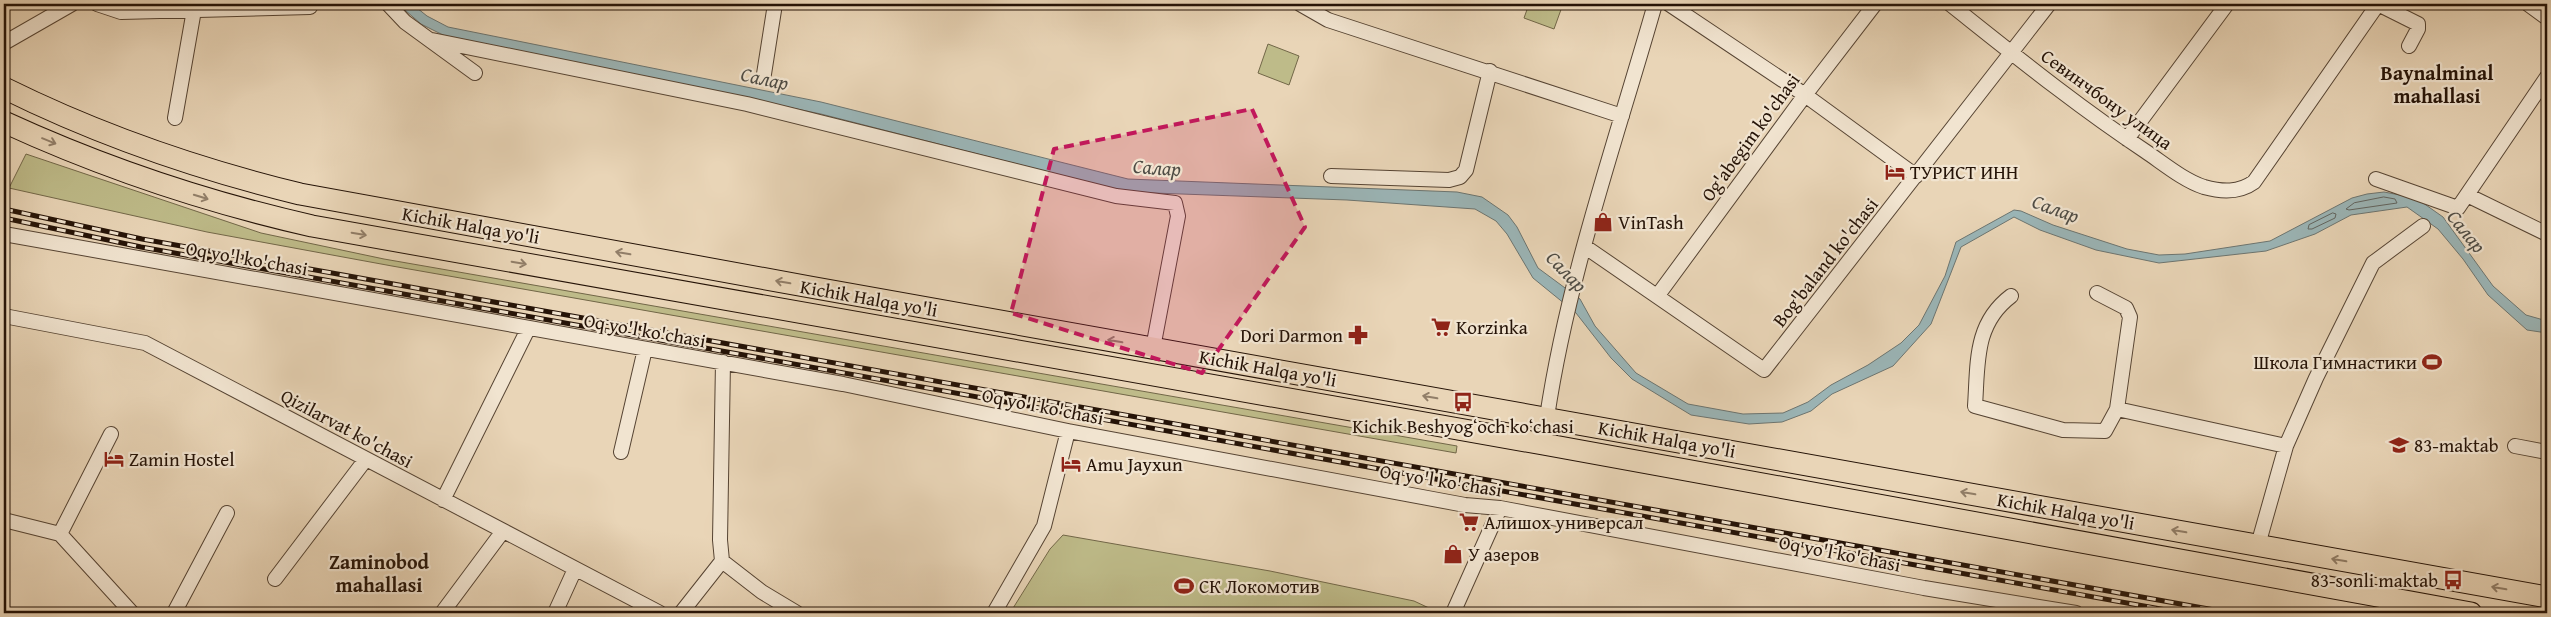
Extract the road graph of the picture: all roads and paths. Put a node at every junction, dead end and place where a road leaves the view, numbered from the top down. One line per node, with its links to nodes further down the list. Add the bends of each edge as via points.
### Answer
1 (72, 4): 18 (street)
2 (97, 4): 15 (street, via 121,12)
3 (388, 4): 17 (street, via 405,22)
4 (775, 4): 23 (street)
5 (1300, 4): 21 (street, via 1328,20)
6 (1655, 4): 27 (street)
7 (1669, 4): 26 (street)
8 (1875, 4): 26 (street, Og'abegim ko'chasi)
9 (1950, 4): 20 (street, Севинчбону улица)
10 (2049, 4): 20 (street, Bog'baland ko'chasi)
11 (2227, 4): 30 (street)
12 (2378, 4): 19 (street, via 2418,24); 30 (street, Севинчбону улица, via 2254,182 2244,189 2233,192 2203,186)
13 (2528, 4): 16 (street)
14 (310, 7): 15 (street)
15 (194, 10): 28 (street)
16 (2547, 18)
17 (432, 40): 22 (street); 44 (street, via 747,104 1116,196 1174,203 1178,216)
18 (4, 43)
19 (2409, 46)
20 (2012, 53): 30 (street, Севинчбону улица); 32 (street, Bog'baland ko'chasi)
21 (1490, 71): 27 (street); 31 (street, via 1466,170 1460,177 1449,180)
22 (475, 73)
23 (764, 74)
24 (2547, 77): 34 (street)
25 (4, 88): 44 (highway, Kichik Halqa yo'li, one-way to 25, via 300,194 138,146 71,120)
26 (1804, 95): 32 (street); 40 (street, Og'abegim ko'chasi)
27 (1622, 116): 38 (street)
28 (175, 118)
29 (4, 122): 51 (highway, Kichik Halqa yo'li, one-way to 51, via 100,162 182,191 312,226)
30 (2126, 139)
31 (1331, 176)
32 (1916, 176): 40 (street, Bog'baland ko'chasi, via 1764,370)
33 (2376, 179): 34 (street, via 2458,208)
34 (2467, 195): 37 (street)
35 (2423, 226): 52 (street, via 2373,263)
36 (4, 234): 43 (street, Oq yo'l ko'chasi)
37 (2547, 234)
38 (1584, 246): 40 (street, Bog'baland ko'chasi); 48 (street, via 1563,326)
39 (2097, 293): 47 (street, via 2126,308 2130,317)
40 (1658, 295)
41 (2011, 296): 47 (street, via 1997,306 1985,326 1975,406 2063,430 2105,431)
42 (4, 316): 56 (street, Qizilarvat ko'chasi, via 145,343)
43 (528, 329): 45 (street, Oq yo'l ko'chasi); 57 (street)
44 (1153, 348): 48 (highway, Kichik Halqa yo'li, one-way to 44)
45 (645, 349): 46 (street, Oq yo'l ko'chasi); 54 (street)
46 (722, 362): 49 (street, Oq yo'l ko'chasi); 64 (street)
47 (2117, 409): 52 (street)
48 (1547, 417): 51 (highway); 63 (highway, Kichik Halqa yo'li, one-way to 48)
49 (1068, 431): 58 (street, Oq yo'l ko'chasi, via 1465,505); 75 (street, via 1044,526)
50 (111, 434): 62 (street)
51 (1543, 444): 78 (highway, Kichik Halqa yo'li)
52 (2286, 446): 63 (street)
53 (2515, 446): 55 (street)
54 (621, 452)
55 (2547, 452)
56 (366, 459): 57 (street, Qizilarvat ko'chasi); 66 (street)
57 (444, 500): 61 (street, Qizilarvat ko'chasi)
58 (1500, 508): 76 (street); 77 (street, Oq yo'l ko'chasi, via 1924,588)
59 (227, 513): 69 (street)
60 (4, 520): 62 (street)
61 (503, 531): 65 (street, Qizilarvat ko'chasi); 70 (street)
62 (60, 534): 68 (street)
63 (2258, 545): 67 (highway, Kichik Halqa yo'li, one-way to 63)
64 (722, 561): 73 (street); 74 (street, via 762,592)
65 (575, 569): 71 (street); 72 (street, Qizilarvat ko'chasi)
66 (275, 579)
67 (2547, 597)
68 (132, 613)
69 (174, 613)
70 (442, 613)
71 (555, 613)
72 (660, 613)
73 (681, 613)
74 (797, 613)
75 (994, 613)
76 (1453, 613)
77 (2076, 613)
78 (2471, 613)

